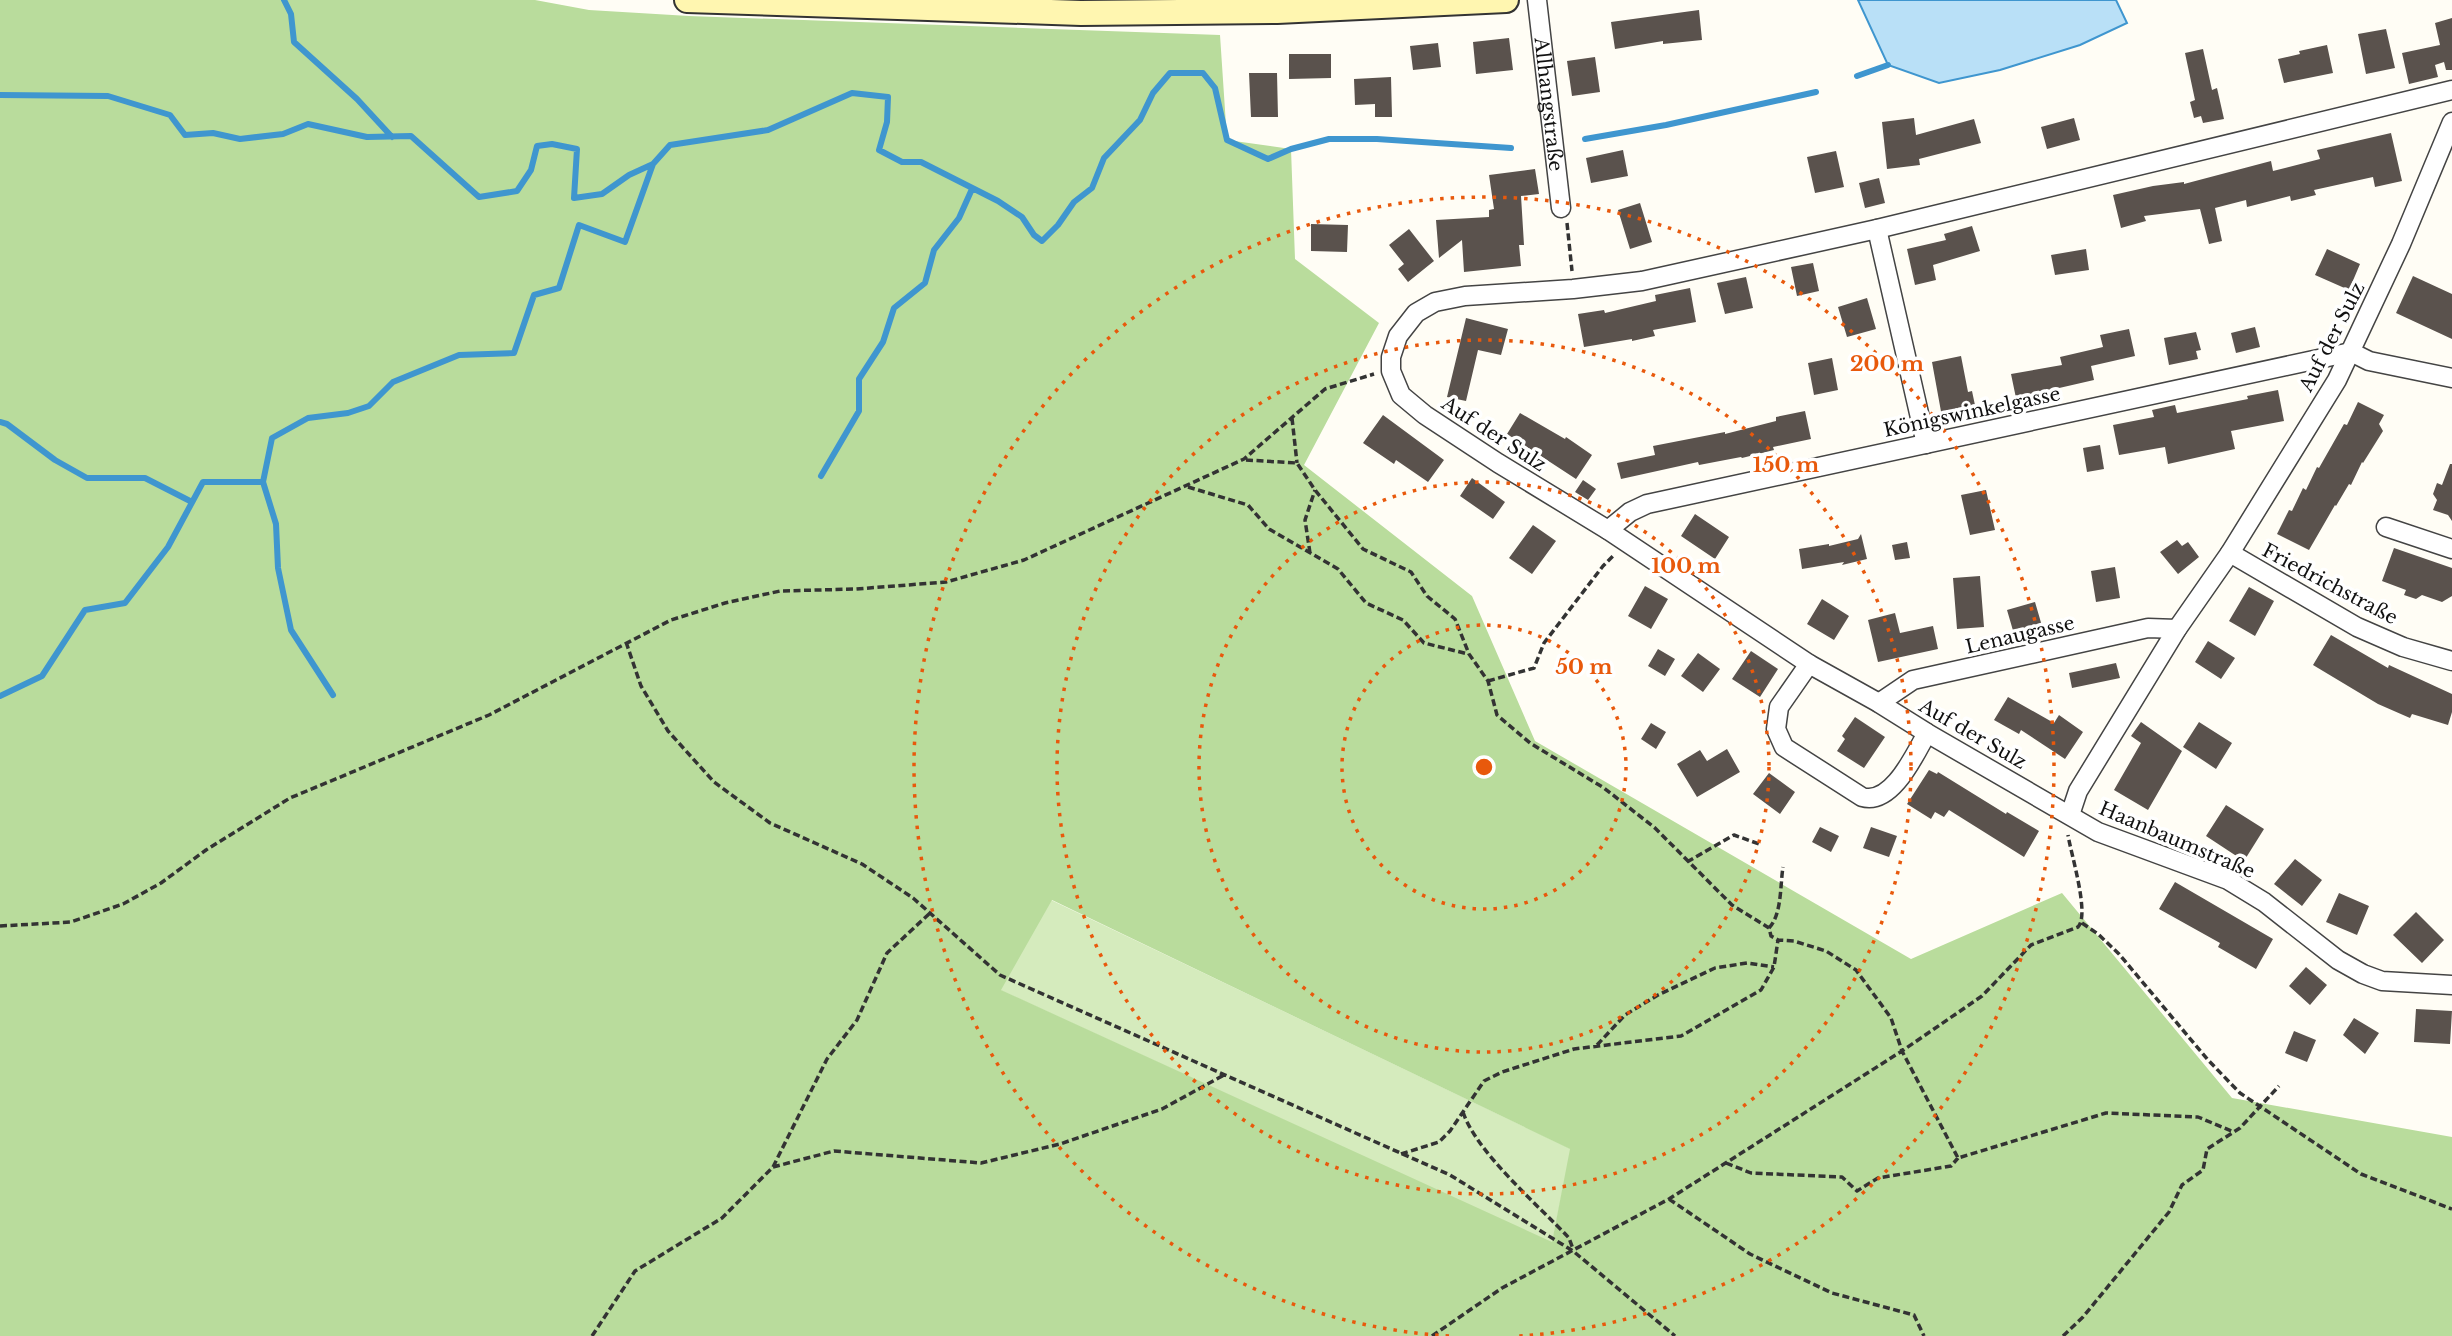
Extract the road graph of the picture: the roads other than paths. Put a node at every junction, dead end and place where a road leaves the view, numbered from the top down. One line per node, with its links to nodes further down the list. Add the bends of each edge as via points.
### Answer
1 (687, 0): 4 (street, via 1081,13)
2 (1506, 0): 4 (street)
3 (1537, 0): 7 (street, Allhangstraße)
4 (1278, 6)
5 (2452, 90): 8 (street)
6 (2452, 122): 9 (street, Auf der Sulz)
7 (1561, 208)
8 (1877, 229): 11 (street); 13 (street, Auf der Sulz, via 1642,281 1465,296 1435,302 1416,313 1398,336 1391,357 1391,371 1401,395 1497,463)
9 (2351, 352): 10 (street, via 2369,361); 11 (street, Königswinkelgasse); 15 (street, Auf der Sulz)
10 (2452, 378)
11 (1926, 444): 13 (street, Königswinkelgasse, via 1647,504)
12 (2386, 527): 14 (street)
13 (1608, 530): 18 (street, Auf der Sulz)
14 (2452, 549)
15 (2230, 553): 16 (street, Auf der Sulz); 17 (street, Friedrichstraße, via 2357,627)
16 (2177, 629): 19 (street, Lenaugasse, via 2148,628 1913,680); 21 (street, Auf der Sulz, via 2078,791)
17 (2452, 661)
18 (1810, 664): 19 (street, Auf der Sulz); 20 (street, via 1779,706 1776,729 1784,747 1862,797 1882,795 1901,778)
19 (1879, 703): 20 (street, Auf der Sulz)
20 (1927, 733): 21 (street, Auf der Sulz)
21 (2070, 815): 22 (street, Haanbaumstraße, via 2098,832 2228,880 2363,974 2382,981)
22 (2452, 985)

